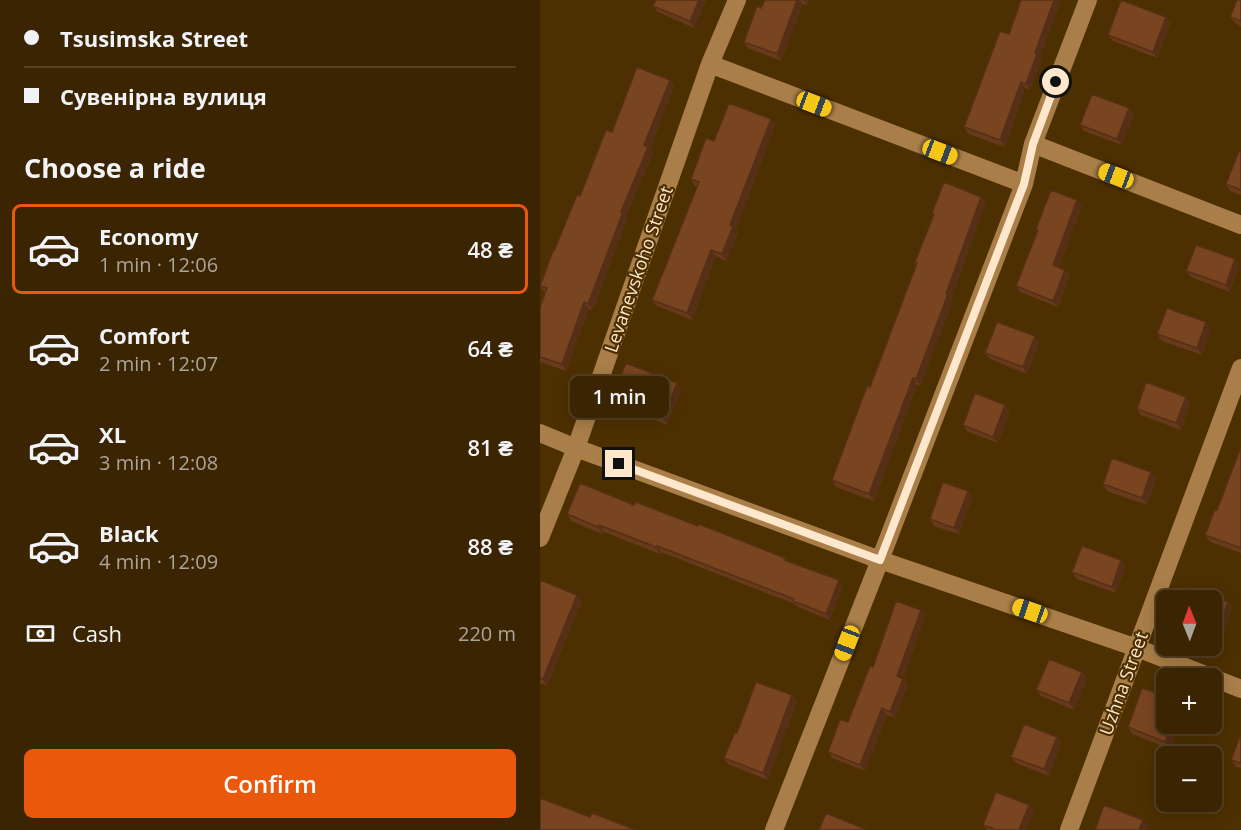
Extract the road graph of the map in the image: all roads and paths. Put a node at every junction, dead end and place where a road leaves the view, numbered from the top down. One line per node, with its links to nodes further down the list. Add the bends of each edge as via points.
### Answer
1 (737, 0): 3 (street, Levanevskoho Street)
2 (1088, 0): 4 (street)
3 (710, 64): 5 (street); 9 (street, Levanevskoho Street)
4 (1033, 144): 5 (street); 6 (street)
5 (1024, 184): 11 (street)
6 (1241, 225)
7 (1241, 368): 12 (street, Uzhna Street)
8 (540, 433): 9 (street)
9 (576, 448): 10 (street, Levanevskoho Street); 11 (street)
10 (540, 538)
11 (880, 560): 12 (street); 14 (street)
12 (1137, 648): 13 (street); 15 (street, Uzhna Street)
13 (1241, 689)
14 (774, 830)
15 (1069, 830)

